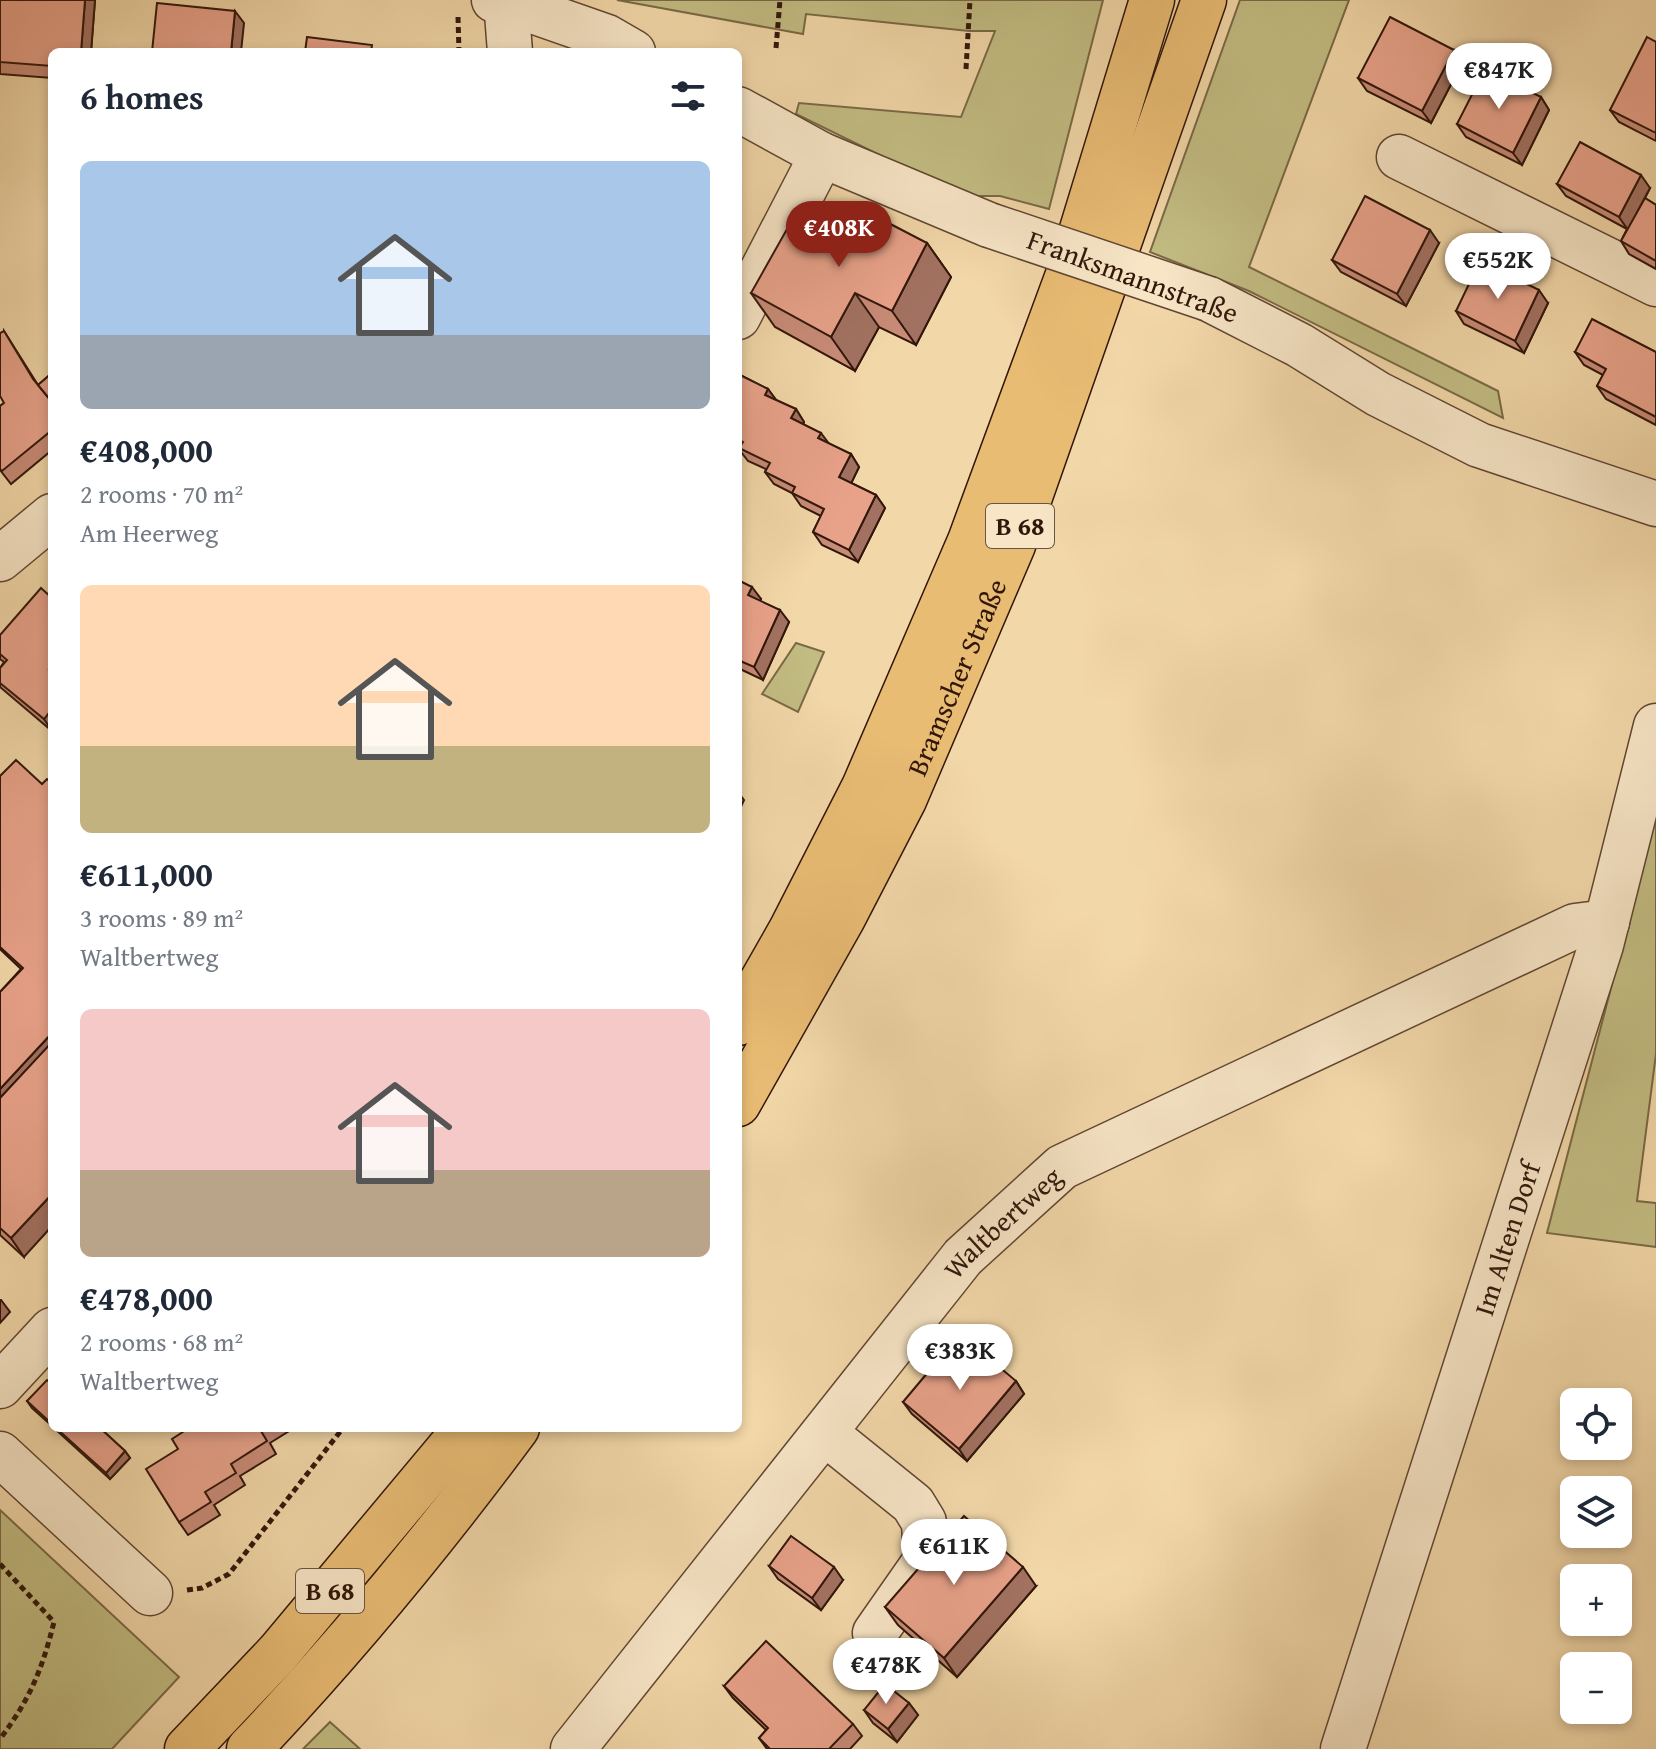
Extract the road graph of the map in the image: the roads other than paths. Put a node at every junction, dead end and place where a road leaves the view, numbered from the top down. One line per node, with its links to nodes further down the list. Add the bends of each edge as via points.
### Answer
1 (1152, 0): 14 (highway, Bramscher Straße / B 68, via 1069,272 970,541 864,787)
2 (1204, 0): 15 (highway, Bramscher Straße / B 68, via 1013,545 904,800)
3 (491, 4): 4 (street); 5 (street, via 607,37)
4 (508, 48)
5 (626, 48)
6 (742, 111): 7 (street, Franksmannstraße)
7 (822, 155): 10 (street); 11 (street, Franksmannstraße, bridge, via 989,225 1209,299 1479,445)
8 (1399, 157): 9 (street)
9 (1656, 284)
10 (742, 309)
11 (1656, 504)
12 (1656, 726): 13 (street, Im Alten Dorf)
13 (1607, 922): 20 (street, Waltbertweg, via 1575,926 1062,1167 963,1257); 27 (street, Im Alten Dorf)
14 (742, 1016)
15 (742, 1097)
16 (48, 1334): 17 (street)
17 (0, 1386)
18 (463, 1432): 24 (highway, B 68, via 278,1653)
19 (514, 1432): 25 (highway, B 68, via 392,1588)
20 (825, 1433): 23 (street, via 913,1504 924,1522 926,1560); 26 (street, Waltbertweg)
21 (0, 1454): 22 (street)
22 (150, 1593)
23 (875, 1633)
24 (187, 1749)
25 (249, 1749)
26 (573, 1749)
27 (1343, 1749)

